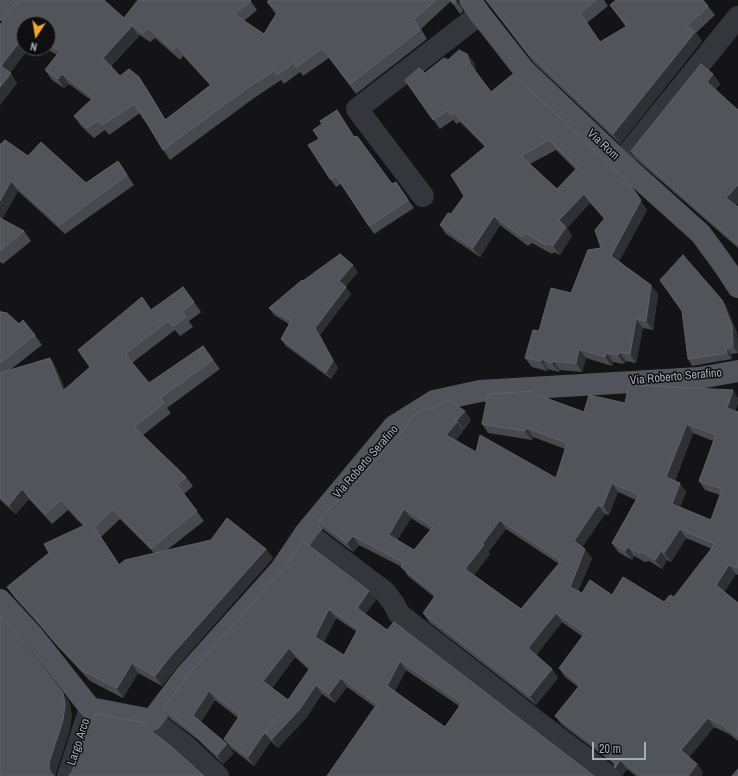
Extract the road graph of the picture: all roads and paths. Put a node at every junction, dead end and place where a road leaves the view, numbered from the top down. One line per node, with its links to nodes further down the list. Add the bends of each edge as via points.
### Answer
1 (20, 0): 3 (main road)
2 (475, 7): 5 (main road, Via Rom, via 524,70); 6 (street, via 357,109)
3 (0, 10)
4 (738, 18): 5 (street)
5 (621, 162): 7 (main road, Via Rom, via 701,234)
6 (422, 196)
7 (738, 287)
8 (738, 371): 9 (main road, Via Roberto Serafino, via 699,378 480,392 434,401 394,426)
9 (306, 532): 12 (main road, Via Roberto Serafino, via 281,569 185,676); 15 (street, via 385,592 399,614)
10 (0, 600): 11 (main road, via 34,637)
11 (90, 708): 12 (main road); 13 (street, Largo Arco)
12 (152, 720): 14 (street)
13 (68, 776)
14 (218, 776)
15 (609, 776)

